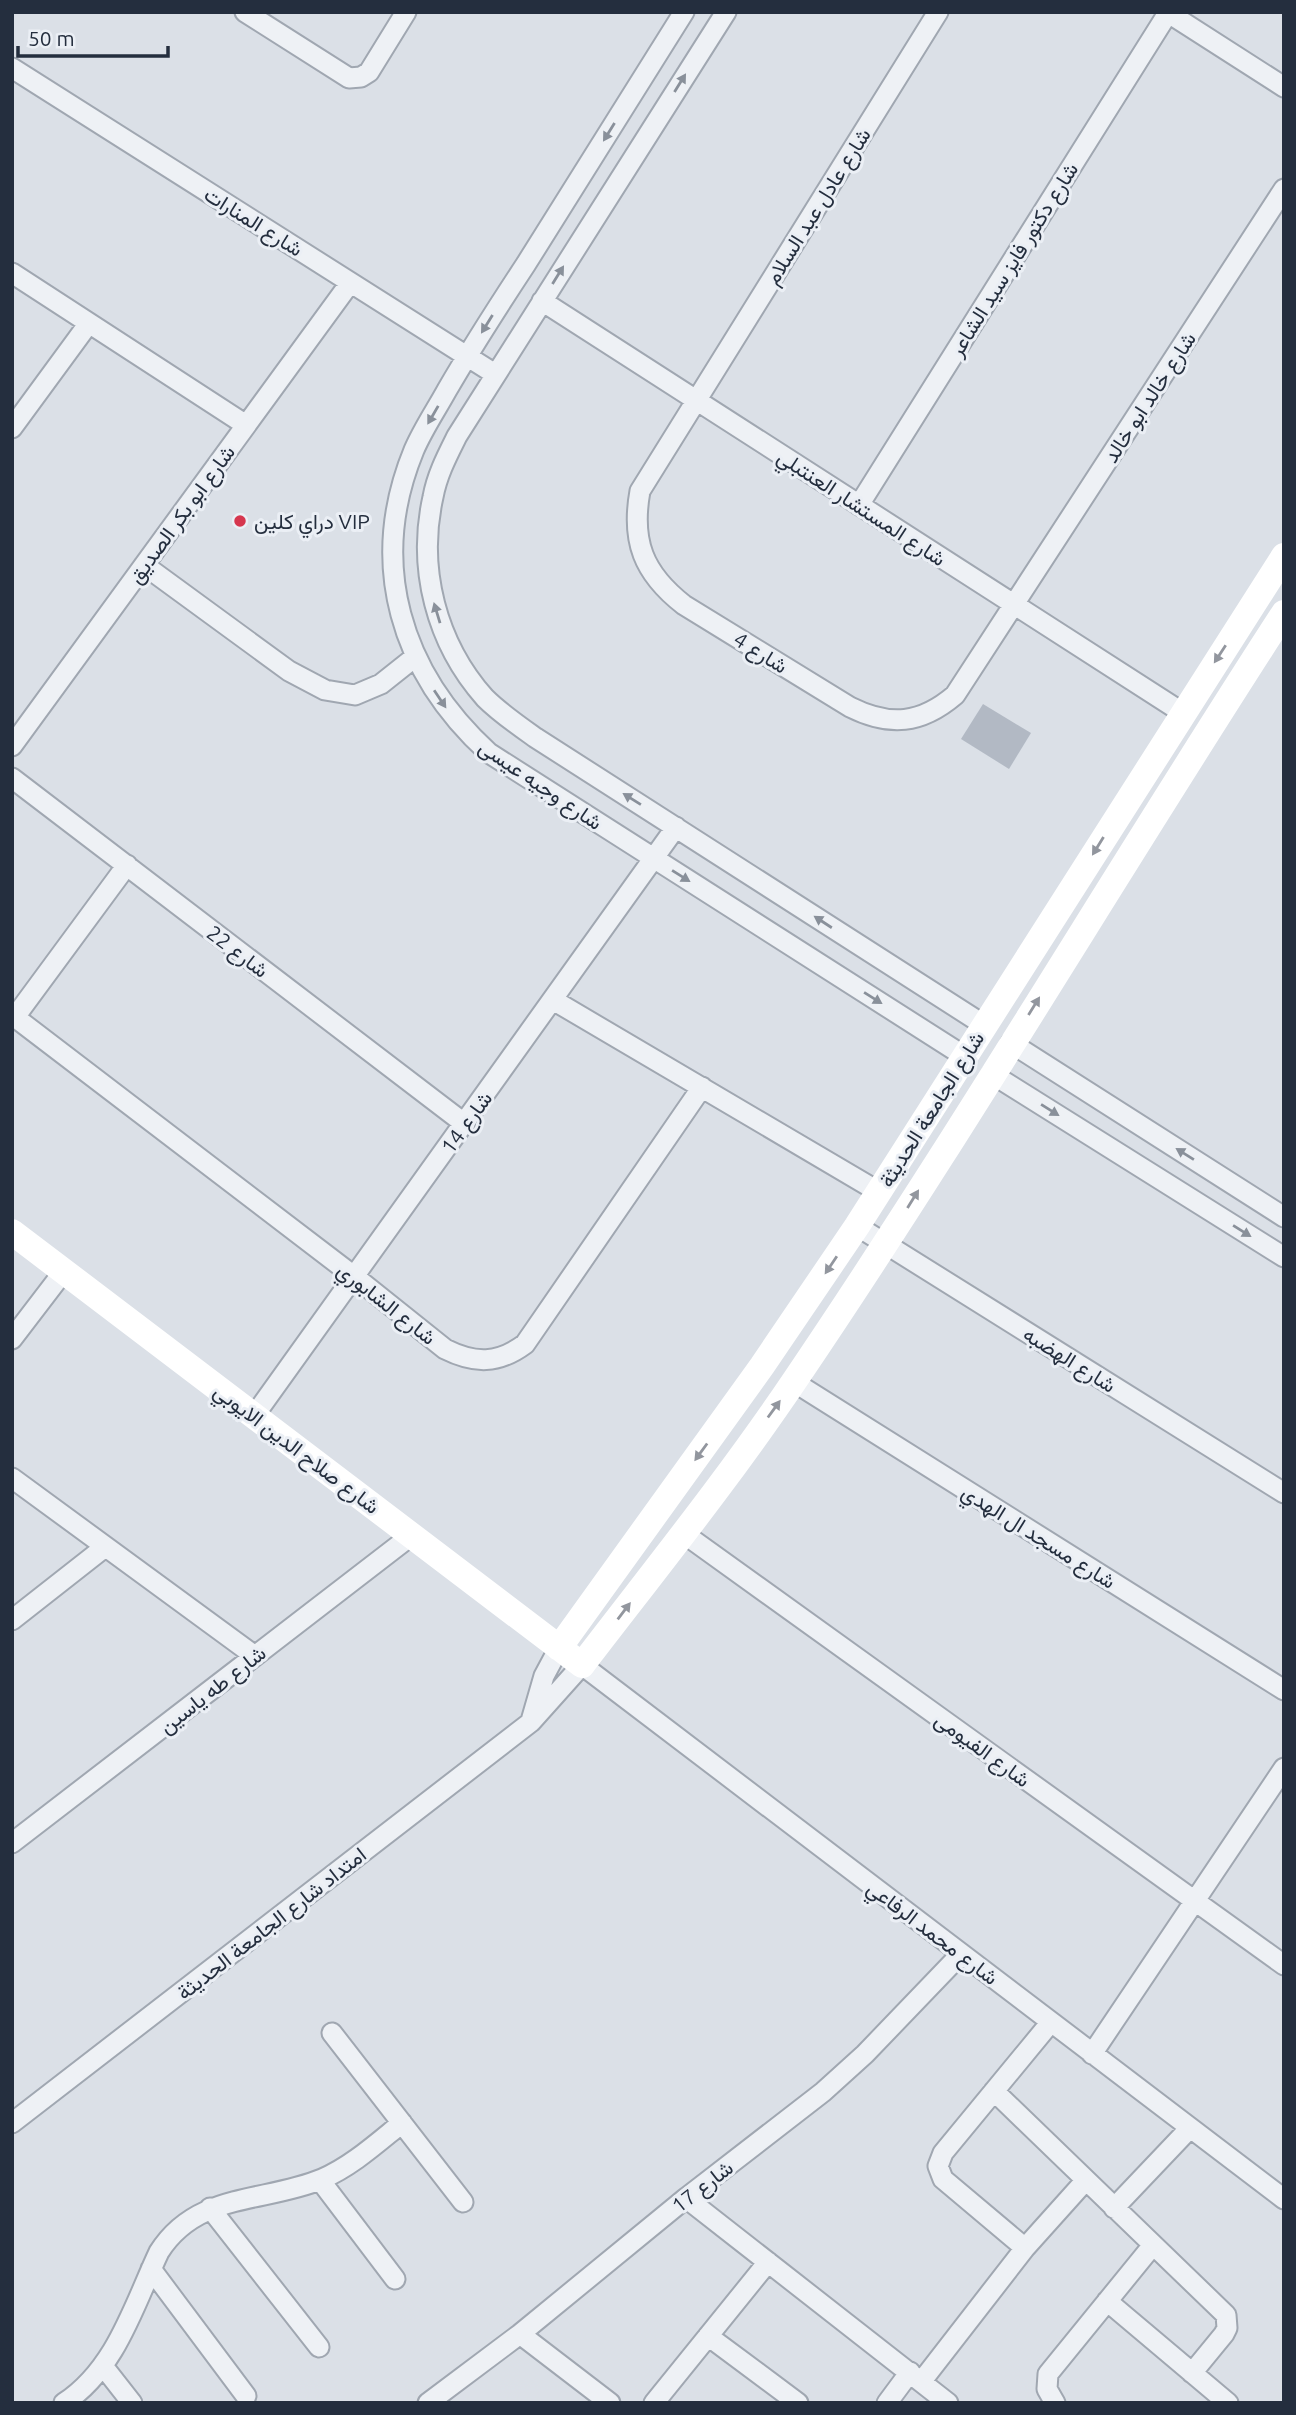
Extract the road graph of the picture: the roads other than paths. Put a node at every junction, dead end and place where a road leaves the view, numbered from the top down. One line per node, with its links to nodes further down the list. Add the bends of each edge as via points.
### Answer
1 (245, 12): 2 (street, via 349,78 369,72)
2 (407, 12)
3 (726, 12): 7 (street, شارع وجيه عيسى)
4 (938, 12): 17 (street, شارع عادل عبد السلام)
5 (1167, 12): 9 (street); 20 (street, شارع دكتور فايز سيد الشاعر)
6 (679, 14): 7 (street); 15 (street, شارع وجيه عيسى, one-way to 15)
7 (710, 37): 13 (street, شارع وجيه عيسى, one-way to 7)
8 (12, 68): 12 (street, شارع المنارات)
9 (1284, 87)
10 (1284, 189): 23 (street, شارع خالد ابو خالد)
11 (12, 273): 14 (street)
12 (350, 282): 15 (street, شارع المنارات); 18 (street, شارع ابو بكر الصديق)
13 (542, 301): 16 (street, شارع وجيه عيسى); 17 (street, شارع المستشار العنتبلي)
14 (89, 323): 18 (street); 19 (street)
15 (467, 356): 16 (street, شارع المنارات); 27 (street, شارع وجيه عيسى, one-way to 27, via 415,449 397,507 396,589)
16 (495, 374): 31 (street, شارع وجيه عيسى, one-way to 16, via 536,738 487,699 461,666 438,619 427,557 433,495 457,436)
17 (696, 400): 20 (street, شارع المستشار العنتبلي); 23 (street, شارع 4, via 640,491 636,512 637,534 648,565 684,605 867,716 905,720 941,707 955,695)
18 (246, 425): 22 (street, شارع ابو بكر الصديق)
19 (12, 428)
20 (859, 505): 23 (street, شارع المستشار العنتبلي)
21 (1284, 556): 25 (street, شارع الجامعة الحديثة)
22 (144, 565): 27 (street, via 289,670 325,690 355,695 381,684); 29 (street, شارع ابو بكر الصديق)
23 (1015, 605): 28 (street, شارع المستشار العنتبلي)
24 (1284, 613): 26 (street, شارع الجامعة الحديثة)
25 (1239, 625): 26 (street); 28 (street, شارع الجامعة الحديثة, one-way to 28)
26 (1264, 643): 37 (street, شارع الجامعة الحديثة, one-way to 26)
27 (415, 657): 32 (street, شارع وجيه عيسى, one-way to 32, via 446,709 489,752)
28 (1182, 713): 36 (street, شارع الجامعة الحديثة, one-way to 36)
29 (12, 746)
30 (12, 778): 33 (street, شارع 22)
31 (676, 827): 32 (street, شارع 14); 36 (street, شارع وجيه عيسى, one-way to 31)
32 (654, 859): 34 (street, شارع 14); 38 (street, شارع وجيه عيسى, one-way to 38)
33 (127, 865): 35 (street); 41 (street, شارع 22)
34 (553, 1000): 40 (street); 41 (street, شارع 14)
35 (14, 1016): 49 (street, شارع الشابوري)
36 (984, 1025): 38 (street, شارع الجامعة الحديثة)
37 (1011, 1043): 39 (street, شارع الجامعة الحديثة); 43 (street, one-way to 37)
38 (964, 1056): 42 (street, شارع الجامعة الحديثة)
39 (992, 1074): 46 (street, شارع الجامعة الحديثة, one-way to 39); 47 (street, one-way to 47)
40 (702, 1087): 42 (street); 49 (street, شارع الشابوري, via 524,1344 510,1354 494,1359 460,1357)
41 (465, 1124): 49 (street, شارع 14)
42 (879, 1192): 44 (street, شارع الجامعة الحديثة)
43 (1284, 1217)
44 (857, 1226): 46 (street, شارع الهضبه); 59 (street, شارع الجامعة الحديثة, one-way to 59)
45 (12, 1232): 48 (street, شارع صلاح الدين الايوبي)
46 (885, 1244): 51 (street, شارع الجامعة الحديثة); 54 (street, شارع الهضبه)
47 (1284, 1257)
48 (64, 1271): 50 (street); 52 (street, شارع صلاح الدين الايوبي)
49 (355, 1277): 52 (street, شارع 14)
50 (12, 1339)
51 (794, 1382): 55 (street, شارع الجامعة الحديثة, one-way to 51); 62 (street, شارع مسجد ال الهدي)
52 (254, 1416): 56 (street, شارع صلاح الدين الايوبي)
53 (12, 1478): 57 (street)
54 (1284, 1493)
55 (683, 1533): 61 (street, شارع الجامعة الحديثة, one-way to 55); 66 (street, شارع الفيومى)
56 (412, 1535): 59 (street, شارع صلاح الدين الايوبي); 60 (street, شارع طه ياسين)
57 (105, 1548): 58 (street); 60 (street)
58 (12, 1620)
59 (559, 1648): 61 (street, شارع صلاح الدين الايوبي); 63 (street, via 541,1683)
60 (254, 1656): 65 (street, شارع طه ياسين)
61 (582, 1665): 63 (street, امتداد شارع الجامعة الحديثة); 67 (street, شارع محمد الرفاعي)
62 (1284, 1689)
63 (531, 1722): 73 (street, امتداد شارع الجامعة الحديثة)
64 (1284, 1768): 66 (street)
65 (12, 1843)
66 (1194, 1902): 68 (street, شارع الفيومى); 71 (street)
67 (961, 1954): 69 (street, شارع محمد الرفاعي); 78 (street, شارع 17, via 830,2086)
68 (1284, 1965)
69 (1051, 2022): 71 (street, شارع محمد الرفاعي); 72 (street)
70 (332, 2033): 74 (street)
71 (1093, 2053): 75 (street, شارع محمد الرفاعي)
72 (994, 2091): 77 (street); 84 (street, via 943,2152 939,2173)
73 (12, 2123)
74 (402, 2123): 76 (street, via 348,2165); 80 (street)
75 (1190, 2128): 79 (street, شارع محمد الرفاعي); 82 (street)
76 (320, 2180): 81 (street); 87 (street)
77 (1086, 2180): 82 (street); 84 (street)
78 (686, 2198): 85 (street); 89 (street, شارع 17)
79 (1284, 2199)
80 (463, 2202)
81 (210, 2208): 86 (street, via 176,2230); 91 (street)
82 (1114, 2208): 83 (street)
83 (1153, 2245): 88 (street); 93 (street, via 1226,2315 1227,2329)
84 (1026, 2248): 94 (street)
85 (768, 2262): 90 (street); 94 (street)
86 (151, 2269): 92 (street); 95 (street)
87 (395, 2279)
88 (1107, 2301): 93 (street); 104 (street, via 1048,2374 1046,2389)
89 (520, 2334): 99 (street, شارع 17); 100 (street)
90 (708, 2336): 96 (street); 101 (street)
91 (319, 2347)
92 (103, 2366): 97 (street); 98 (street)
93 (1192, 2373): 105 (street)
94 (915, 2377): 102 (street); 103 (street)
95 (246, 2396)
96 (796, 2402)
97 (64, 2403)
98 (132, 2403)
99 (428, 2403)
100 (610, 2403)
101 (654, 2403)
102 (887, 2403)
103 (948, 2403)
104 (1055, 2403)
105 (1228, 2403)

